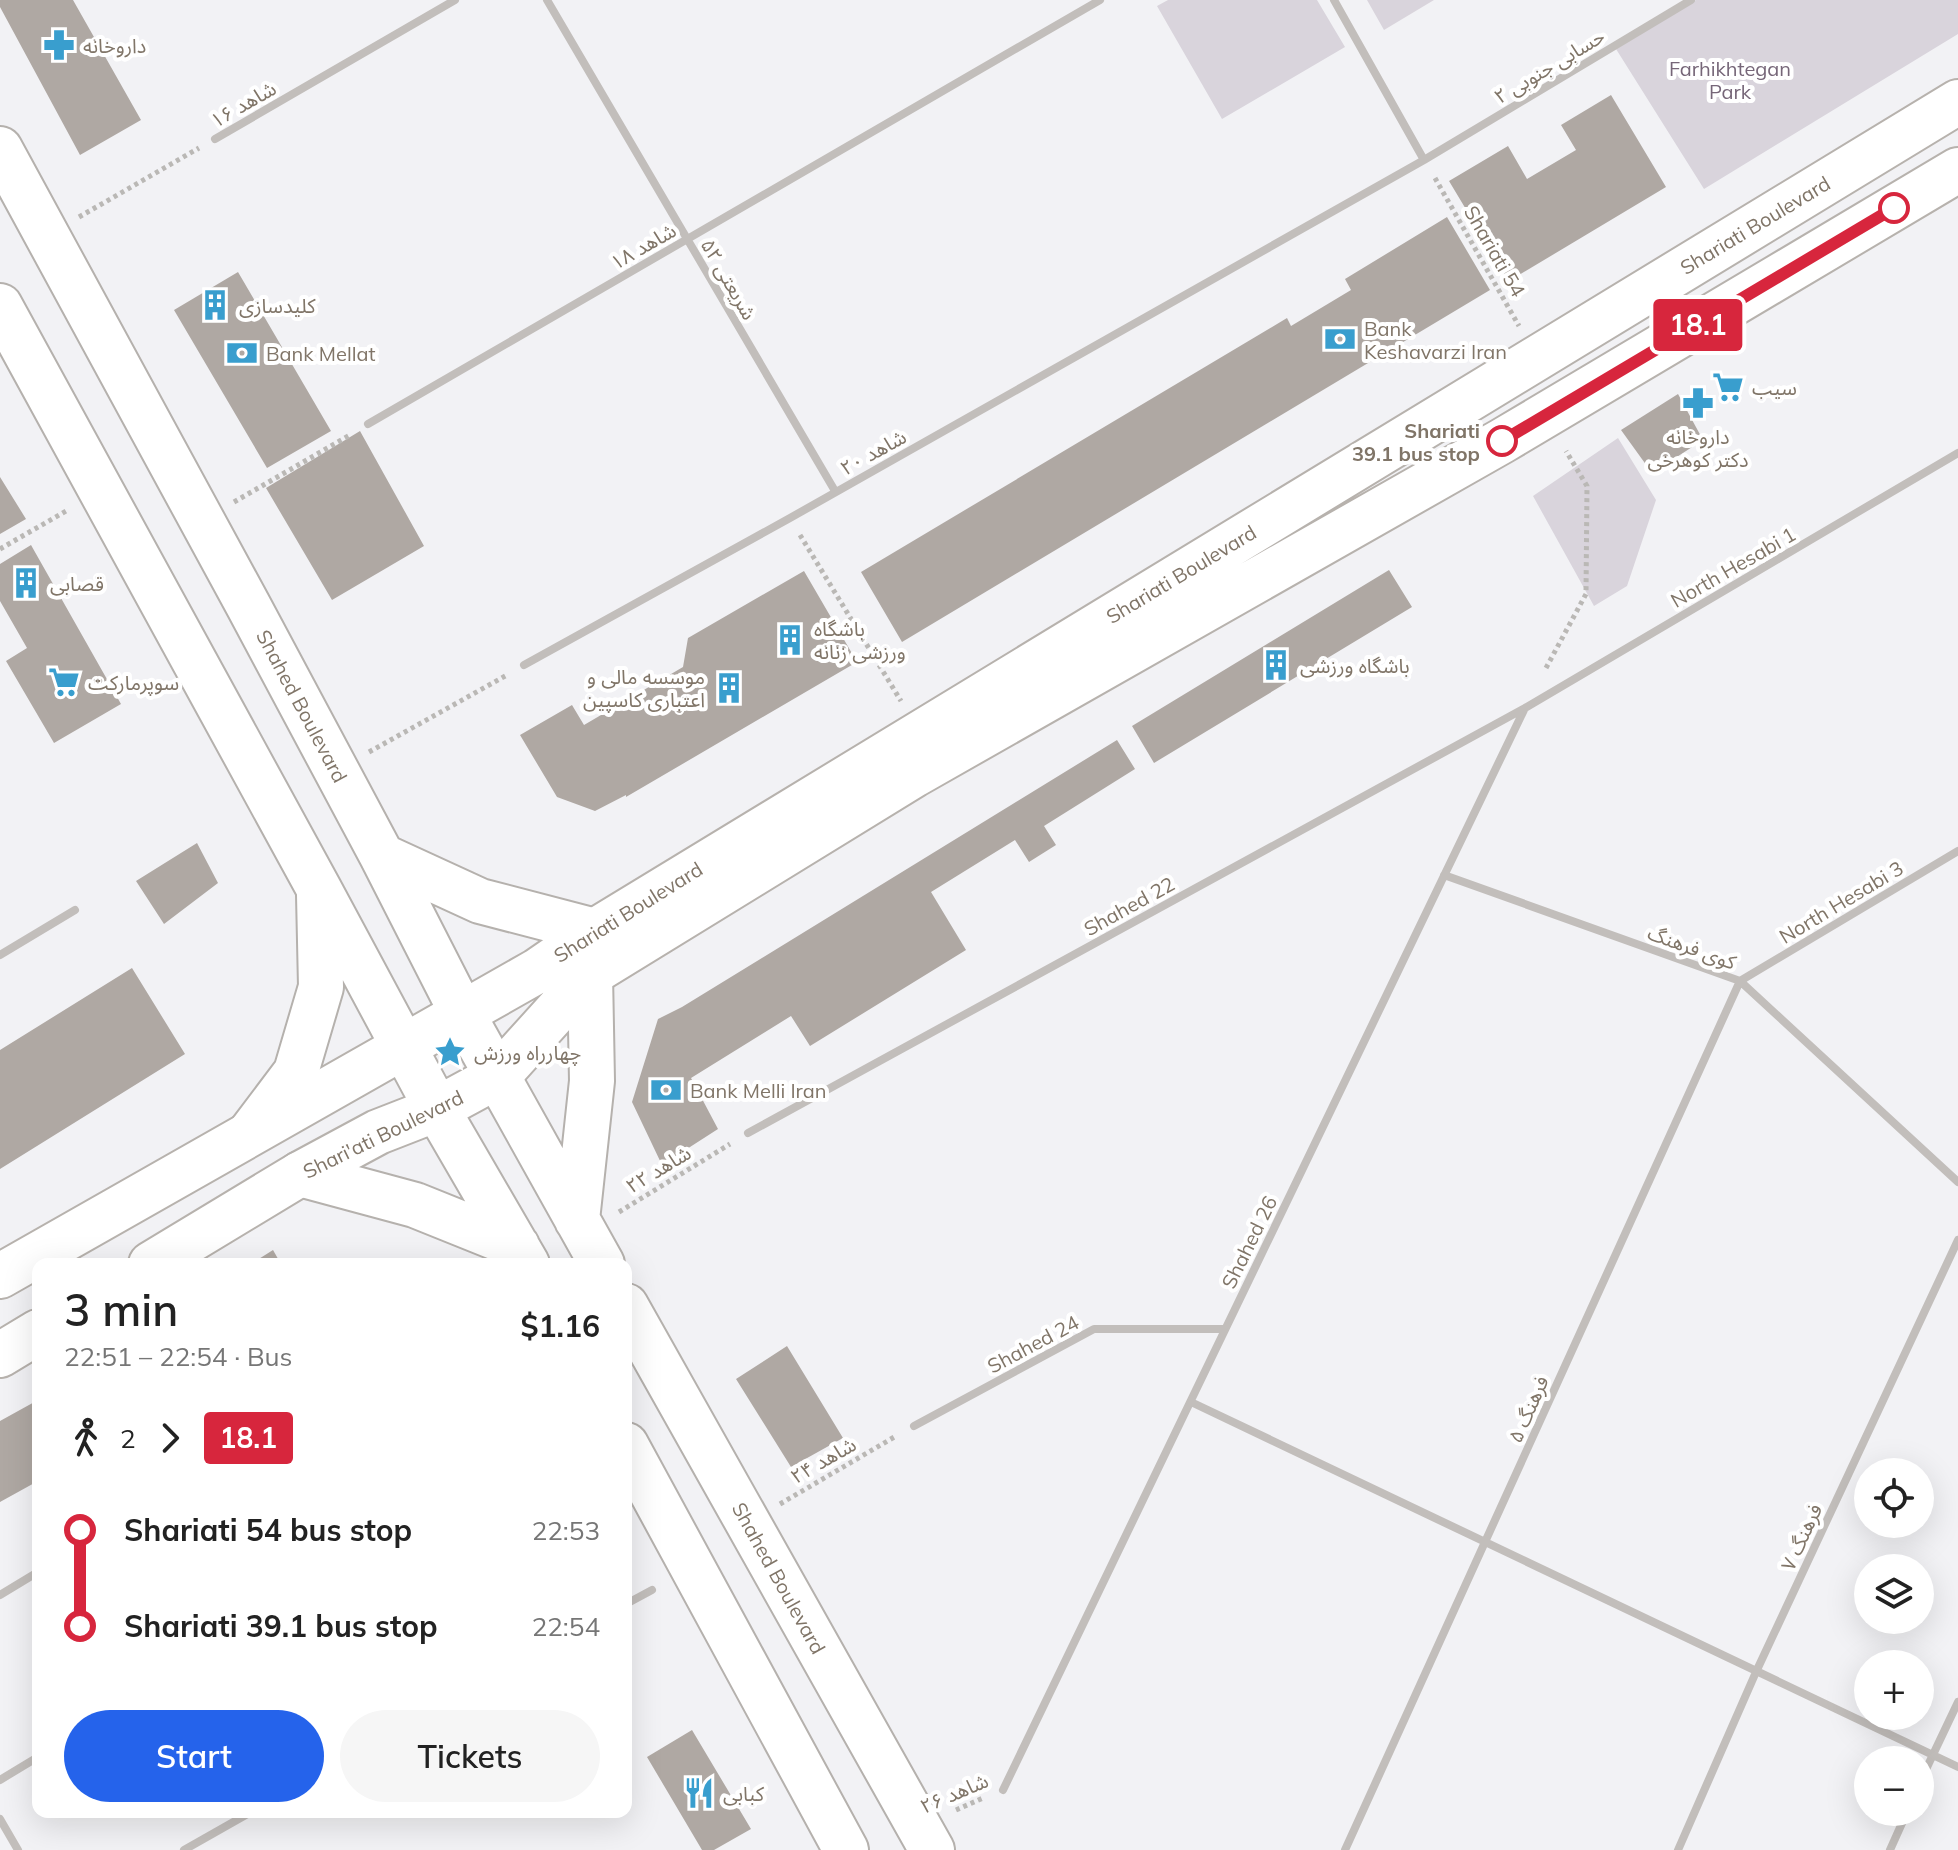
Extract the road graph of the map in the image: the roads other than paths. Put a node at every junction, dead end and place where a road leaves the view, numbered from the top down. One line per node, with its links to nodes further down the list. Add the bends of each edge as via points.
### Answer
1 (455, 0): 7 (street, شاهد ۱۶)
2 (547, 0): 11 (street, شریعتی ۵۲)
3 (1100, 0): 11 (street, شاهد ۱۸)
4 (1334, 0): 9 (street)
5 (1691, 0): 9 (street, حسابی جنوبی ۲)
6 (1958, 102): 23 (main road, Shariati Boulevard)
7 (215, 139)
8 (0, 149): 19 (main road, Shahed Boulevard)
9 (1424, 160): 15 (street, شاهد ۲۰)
10 (1958, 170): 25 (main road, Shariati Boulevard, via 1544,416 914,775)
11 (688, 239): 13 (street, شاهد ۱۸); 15 (street, شریعتی ۵۲)
12 (0, 306): 21 (main road)
13 (368, 424)
14 (1958, 453): 17 (street, North Hesabi 1)
15 (835, 491): 16 (street, شاهد ۲۰)
16 (524, 665)
17 (1525, 708): 20 (street, Shahed 26); 32 (street, Shahed 22)
18 (1958, 851): 26 (street, North Hesabi 3)
19 (382, 856): 23 (main road, via 480,901); 27 (main road, Shahed Boulevard)
20 (1444, 875): 26 (street, کوی فرهنگ); 41 (street, Shahed 26)
21 (319, 889): 28 (main road); 31 (main road, via 321,987 296,1072)
22 (75, 910): 24 (street)
23 (595, 931): 27 (main road, Shariati Boulevard)
24 (0, 955)
25 (590, 974): 29 (main road, Shari'ati Boulevard); 35 (main road)
26 (1740, 981): 34 (street, کوی فرهنگ); 47 (street, فرهنگ ۵)
27 (462, 1013): 28 (main road, Shariati Boulevard); 29 (main road, Shahed Boulevard)
28 (404, 1046): 30 (main road); 31 (main road)
29 (498, 1076): 30 (main road, Shari'ati Boulevard); 35 (main road, Shahed Boulevard)
30 (437, 1109): 33 (main road, Shari'ati Boulevard, via 378,1132); 37 (main road)
31 (250, 1133): 39 (main road)
32 (748, 1133)
33 (300, 1174): 37 (main road, via 415,1205); 38 (main road, Shari'ati Boulevard)
34 (1958, 1182)
35 (588, 1239)
36 (1958, 1240): 52 (street, فرهنگ ۷)
37 (522, 1255)
38 (161, 1258)
39 (0, 1276)
40 (632, 1317): 64 (main road, Shahed Boulevard)
41 (1225, 1329): 44 (street, Shahed 26); 45 (street, Shahed 24, via 1094,1329)
42 (32, 1336): 43 (main road)
43 (0, 1355)
44 (1191, 1402): 47 (street); 60 (street, Shahed 26)
45 (914, 1426)
46 (632, 1456): 67 (main road)
47 (1485, 1543): 52 (street); 68 (street, فرهنگ ۵)
48 (32, 1576): 50 (street)
49 (652, 1590): 51 (street)
50 (0, 1595)
51 (632, 1601)
52 (1756, 1672): 54 (street); 69 (street, فرهنگ ۷)
53 (1958, 1702): 55 (street)
54 (1911, 1746)
55 (1934, 1752)
56 (1934, 1757): 58 (street)
57 (32, 1761): 59 (street)
58 (1958, 1767)
59 (0, 1780)
60 (1003, 1790)
61 (240, 1818): 66 (street)
62 (0, 1819): 65 (street)
63 (1901, 1826): 70 (street)
64 (925, 1838)
65 (18, 1850)
66 (184, 1850)
67 (846, 1850)
68 (1345, 1850)
69 (1678, 1850)
70 (1890, 1850)

